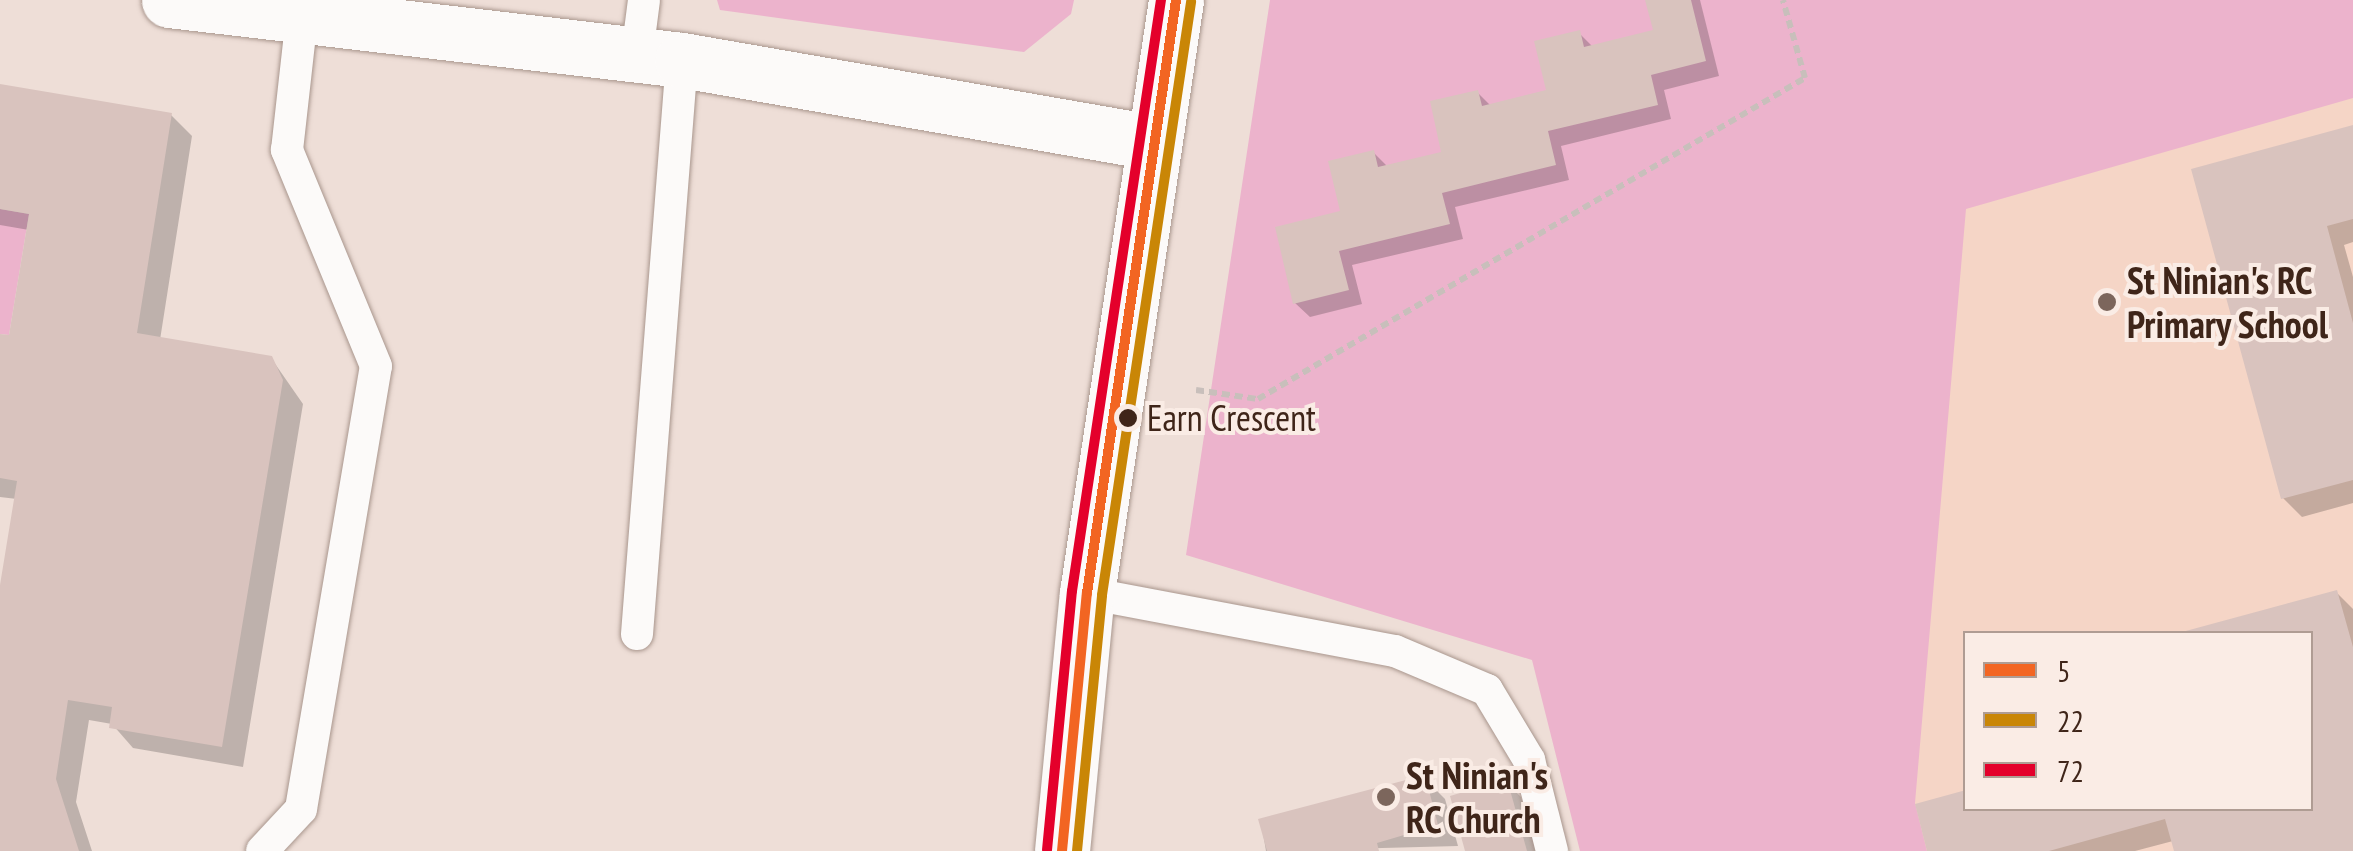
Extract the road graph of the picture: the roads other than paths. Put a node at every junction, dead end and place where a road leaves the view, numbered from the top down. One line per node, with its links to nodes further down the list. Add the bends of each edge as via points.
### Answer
1 (169, 0): 4 (street)
2 (644, 0): 5 (lane)
3 (1176, 0): 6 (street)
4 (302, 16): 5 (street); 9 (lane, via 286,150 376,366 301,809)
5 (660, 57): 6 (street); 8 (lane)
6 (1150, 142): 7 (street)
7 (1087, 593): 10 (street); 11 (lane, via 1395,651 1487,690 1530,760)
8 (637, 634)
9 (262, 851)
10 (1062, 851)
11 (1552, 851)

